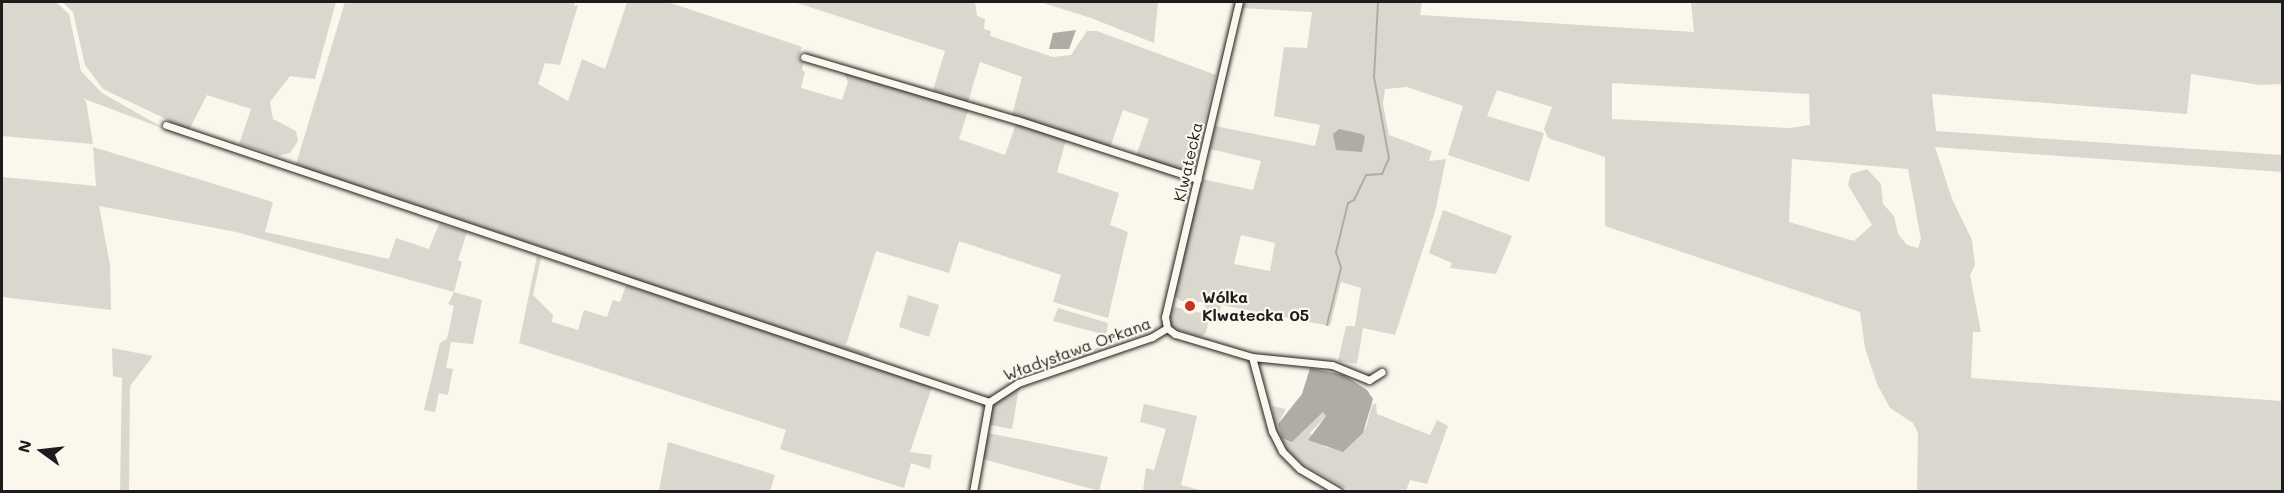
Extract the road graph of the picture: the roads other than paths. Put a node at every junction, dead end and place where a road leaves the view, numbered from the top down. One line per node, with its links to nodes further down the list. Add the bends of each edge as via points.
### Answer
1 (1239, 2): 4 (street, Klwatecka)
2 (804, 57): 4 (street)
3 (166, 125): 8 (street)
4 (1198, 179): 5 (street, Klwatecka, via 1165,317)
5 (1167, 328): 6 (street, Władysława Orkana, via 1175,334); 8 (street, Władysława Orkana, via 1152,337 1018,384)
6 (1252, 357): 7 (street, Władysława Orkana, via 1332,366 1370,380); 10 (street, via 1272,431 1282,451 1300,469)
7 (1382, 372)
8 (989, 402): 9 (street)
9 (973, 492)
10 (1339, 492)

